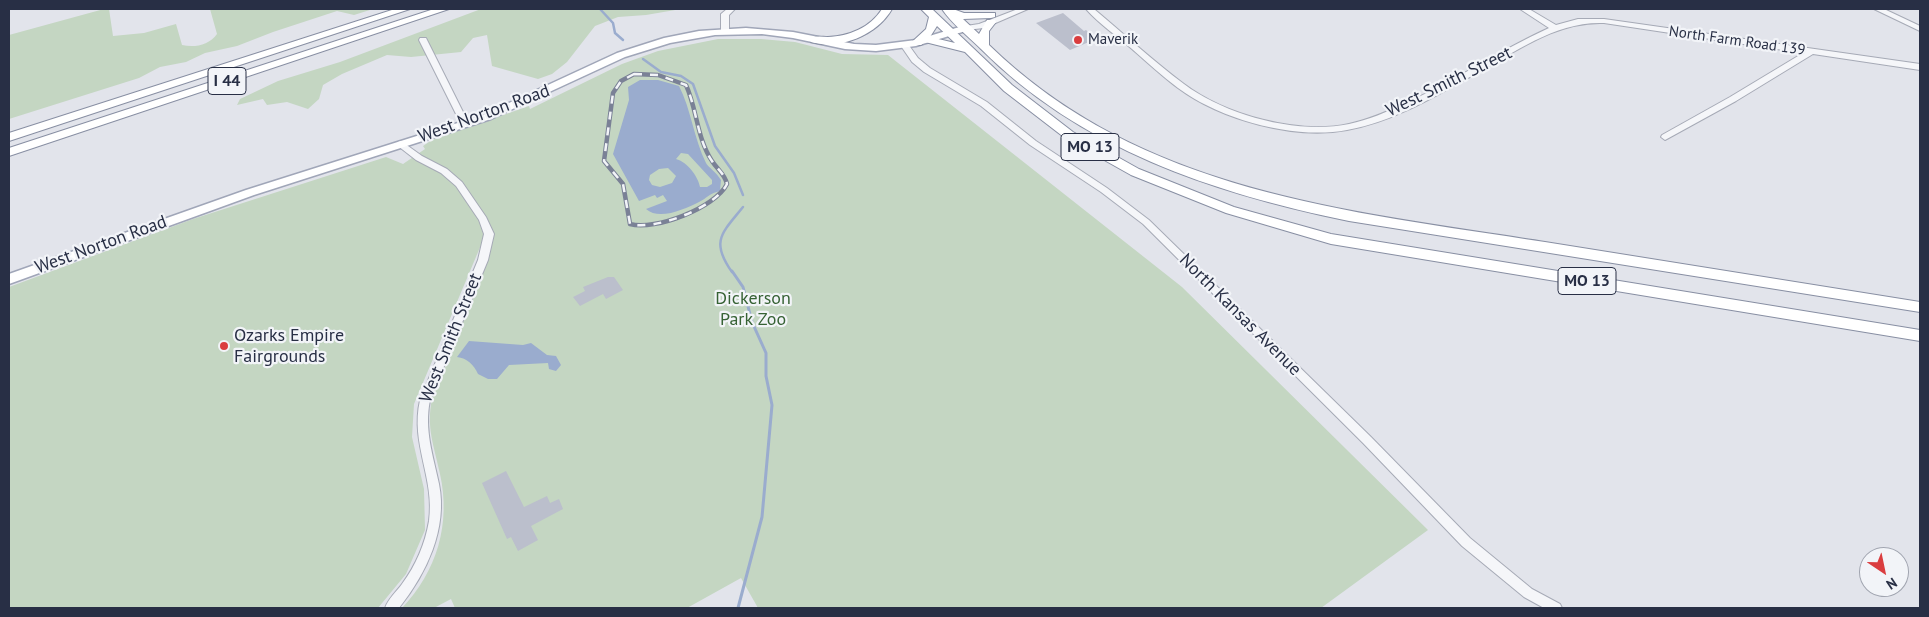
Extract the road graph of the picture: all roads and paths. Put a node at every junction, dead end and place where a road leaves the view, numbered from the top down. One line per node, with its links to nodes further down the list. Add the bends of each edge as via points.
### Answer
1 (405, 9): 28 (highway, I 44)
2 (444, 9): 31 (highway, I 44)
3 (731, 9): 16 (street, via 725,14)
4 (887, 9): 19 (highway, via 878,22 850,36 831,41)
5 (1008, 9): 12 (street, West Norton Road)
6 (1024, 9): 12 (street, West Norton Road)
7 (1090, 9): 14 (street, West Smith Street, via 1182,87 1208,103 1276,126 1309,130 1366,122 1398,109)
8 (1524, 9): 14 (street)
9 (1878, 9): 15 (street)
10 (949, 10): 12 (highway, via 964,16); 13 (highway, MO 13)
11 (930, 13): 17 (highway, MO 13); 21 (highway, via 932,30)
12 (991, 19): 13 (street, West Norton Road); 22 (highway, via 984,31)
13 (966, 28): 17 (main road, West Norton Road); 22 (highway, MO 13)
14 (1555, 28): 25 (street, North Farm Road 139, via 1577,20 1596,20)
15 (1920, 29)
16 (724, 31): 19 (main road, West Norton Road, via 772,32); 27 (main road, West Norton Road, via 678,37 634,50 524,102)
17 (950, 34): 20 (main road, West Norton Road); 24 (highway, MO 13)
18 (423, 40): 27 (street)
19 (815, 40): 23 (main road, West Norton Road, via 860,48)
20 (929, 40): 21 (main road, West Norton Road); 24 (highway)
21 (917, 43): 23 (main road, West Norton Road)
22 (984, 45): 33 (highway, MO 13, via 1034,90 1104,134 1194,175 1296,206)
23 (905, 46): 36 (street, North Kansas Avenue, via 922,67 984,104 1033,143 1118,200 1159,234 1466,542 1528,593)
24 (966, 49): 34 (highway, MO 13, via 1035,110 1101,154 1172,188 1255,217 1331,239)
25 (1810, 52): 26 (street, North Farm Road 139); 29 (street)
26 (1920, 67)
27 (465, 124): 30 (main road, West Norton Road)
28 (9, 137)
29 (1665, 137)
30 (401, 144): 32 (main road, West Norton Road, via 246,194); 35 (street, West Smith Street, via 459,184 483,219 489,234 483,260 422,414 421,436 436,503 430,541 410,586)
31 (9, 152)
32 (9, 279)
33 (1920, 307)
34 (1920, 336)
35 (390, 608)
36 (1556, 608)

